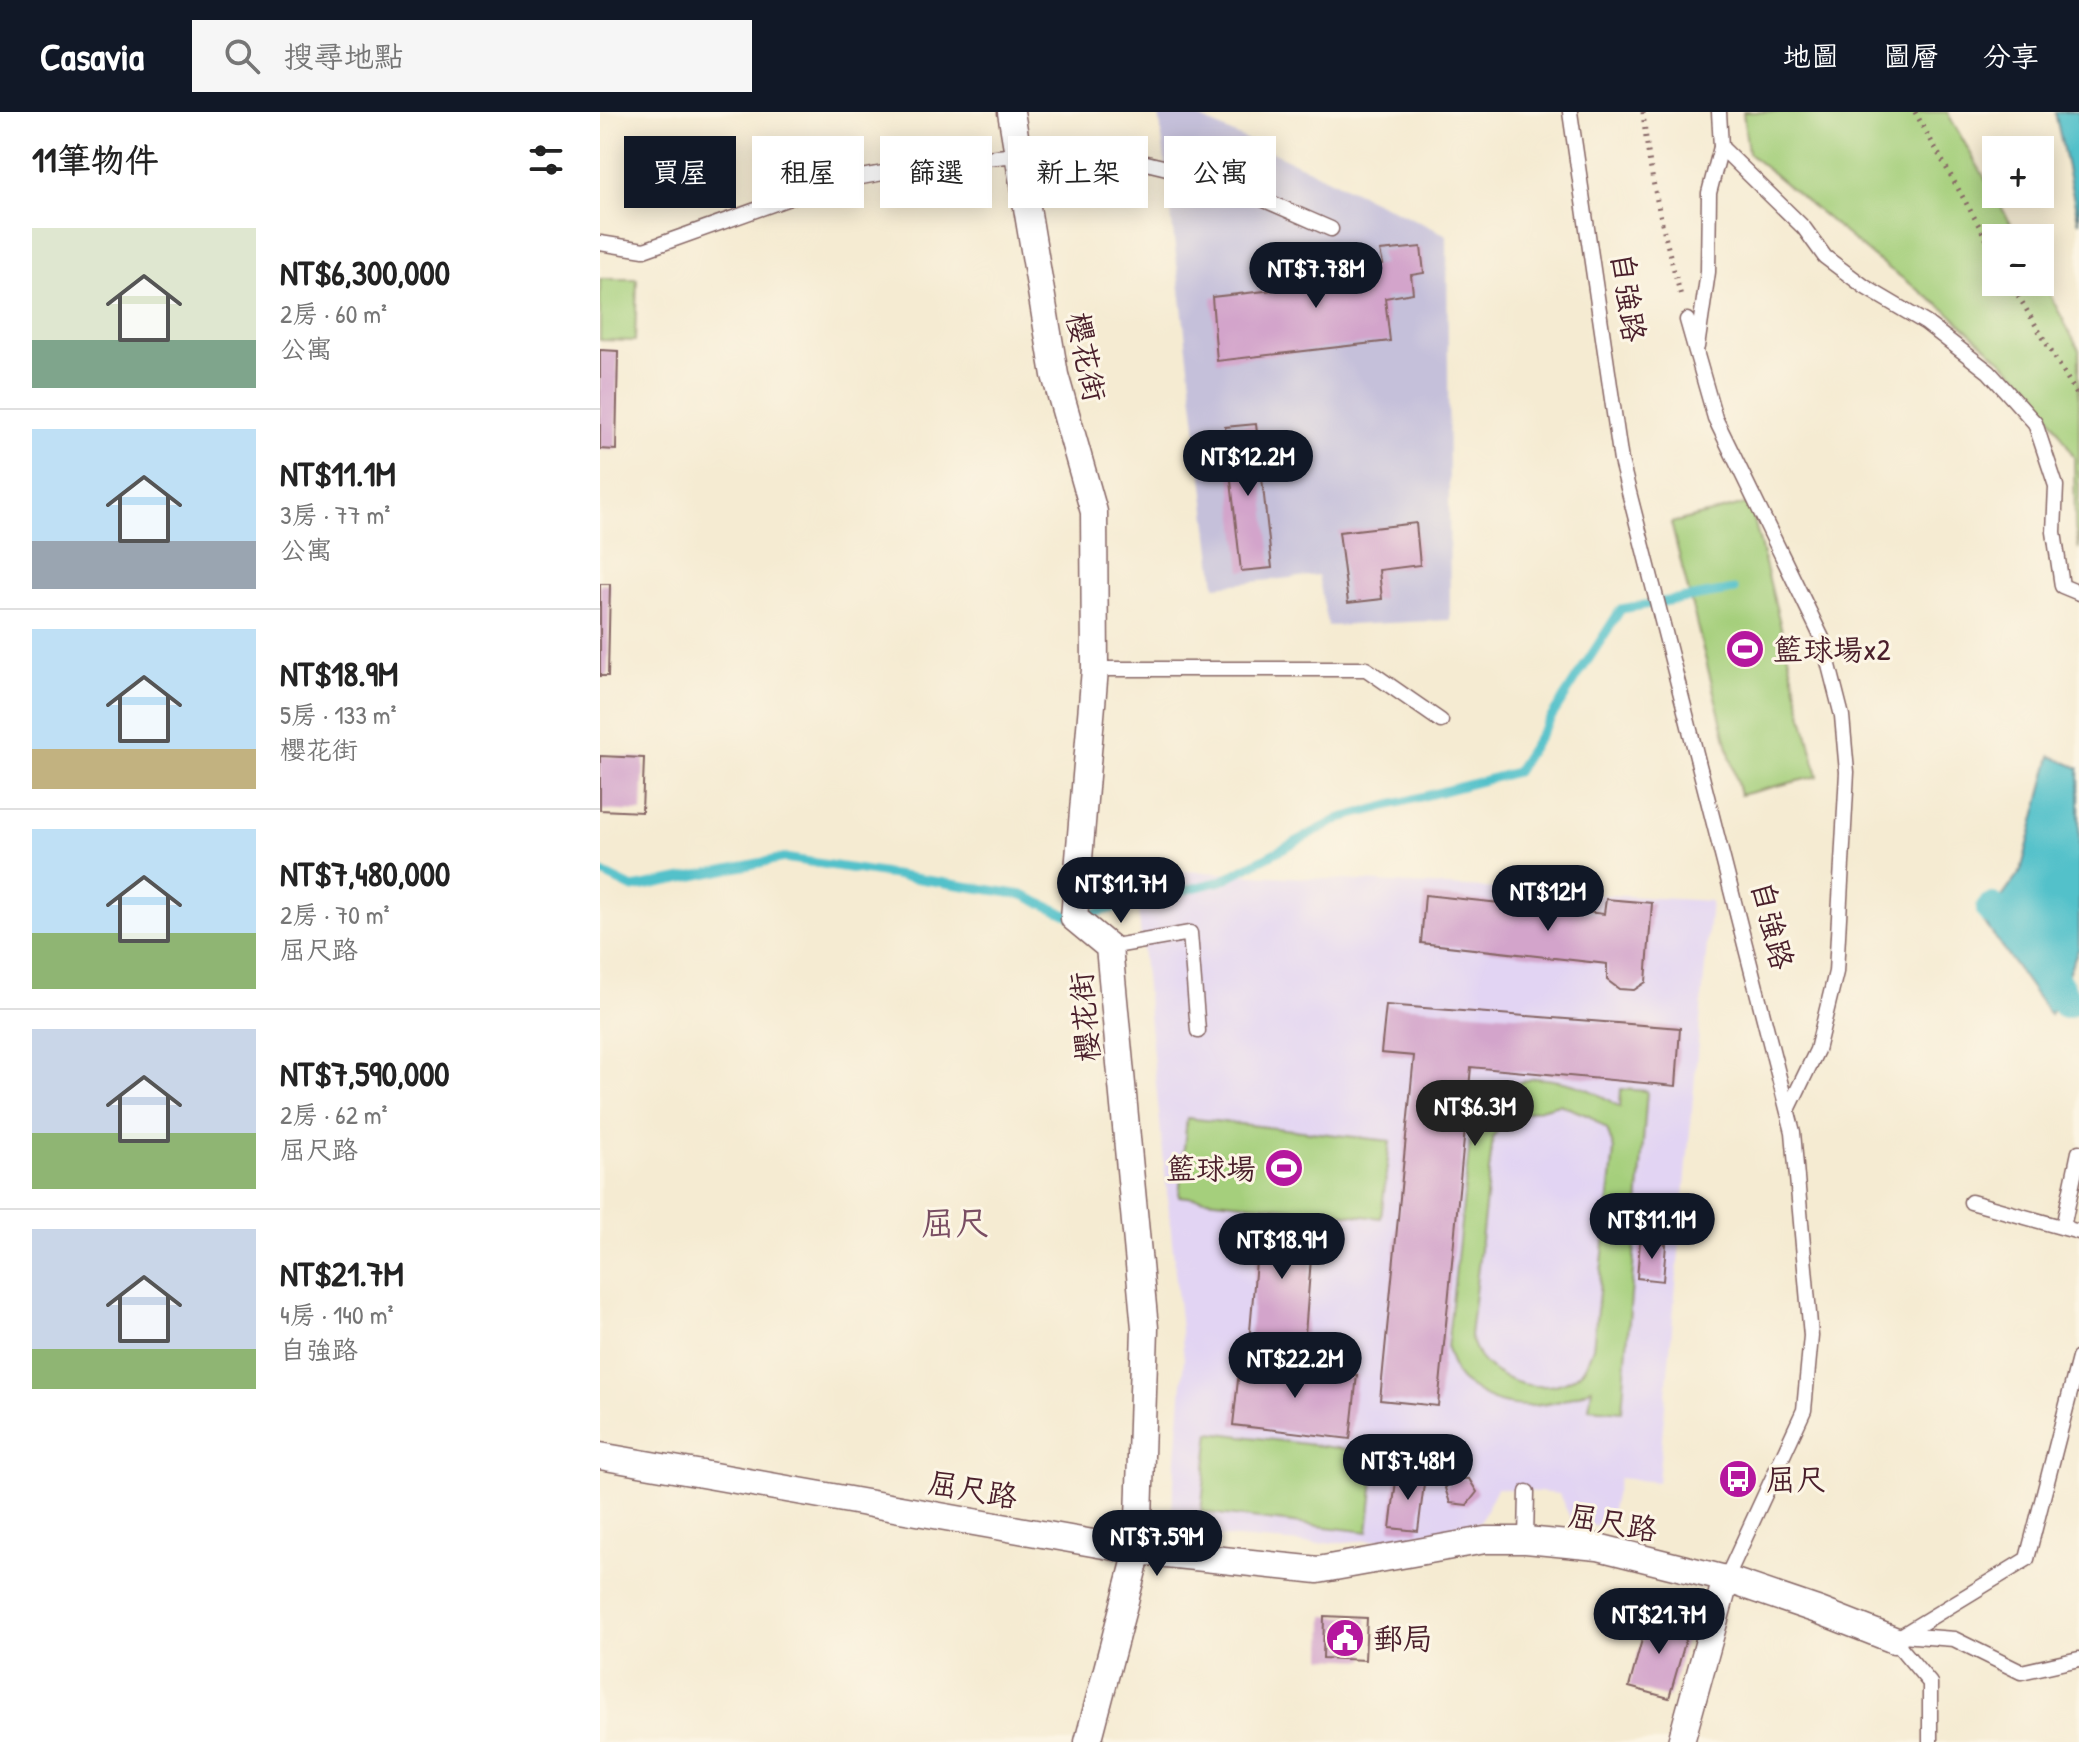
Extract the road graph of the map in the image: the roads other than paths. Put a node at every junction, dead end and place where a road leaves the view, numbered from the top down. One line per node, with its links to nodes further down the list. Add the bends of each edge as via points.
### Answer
1 (1011, 112): 4 (street, 櫻花街)
2 (1570, 112): 18 (lane, 自強路, via 1621,461)
3 (1719, 112): 5 (lane)
4 (1015, 136)
5 (1721, 147): 12 (lane, via 1709,193 1708,272); 13 (lane, via 1804,228 1825,257 1989,372 2035,423 2056,486 2054,532 2062,586)
6 (1008, 156): 10 (lane, via 834,182 644,250)
7 (1148, 163): 9 (lane, via 1221,181)
8 (1027, 208): 14 (street, 櫻花街, via 1055,375 1094,512)
9 (1331, 229)
10 (600, 243)
11 (1687, 320): 12 (lane)
12 (1696, 352): 18 (lane, via 1715,418 1822,638 1842,716 1847,772 1836,972 1817,1050)
13 (2079, 593)
14 (1095, 669): 15 (lane, via 1366,669); 16 (street, 櫻花街, via 1074,918)
15 (1441, 721)
16 (1109, 947): 17 (lane, via 1190,933); 27 (street, 櫻花街, via 1145,1328)
17 (1198, 1031)
18 (1788, 1110): 28 (lane, 自強路, via 1811,1336 1804,1410)
19 (2079, 1152): 21 (lane)
20 (1971, 1202): 21 (lane)
21 (2063, 1227): 22 (lane)
22 (2079, 1232)
23 (2079, 1358): 29 (lane, via 2027,1559)
24 (600, 1456): 27 (street, 屈尺路)
25 (1527, 1492): 26 (lane)
26 (1526, 1540): 27 (street, 屈尺路, via 1485,1540 1318,1570); 28 (street, 屈尺路, via 1598,1547)
27 (1138, 1551): 31 (street, 櫻花街)
28 (1726, 1579): 29 (street, 屈尺路); 32 (street, 自強路)
29 (1898, 1638): 30 (lane, via 1954,1639 2021,1672); 33 (lane, via 1930,1683)
30 (2079, 1659)
31 (1088, 1742)
32 (1681, 1742)
33 (1930, 1742)

